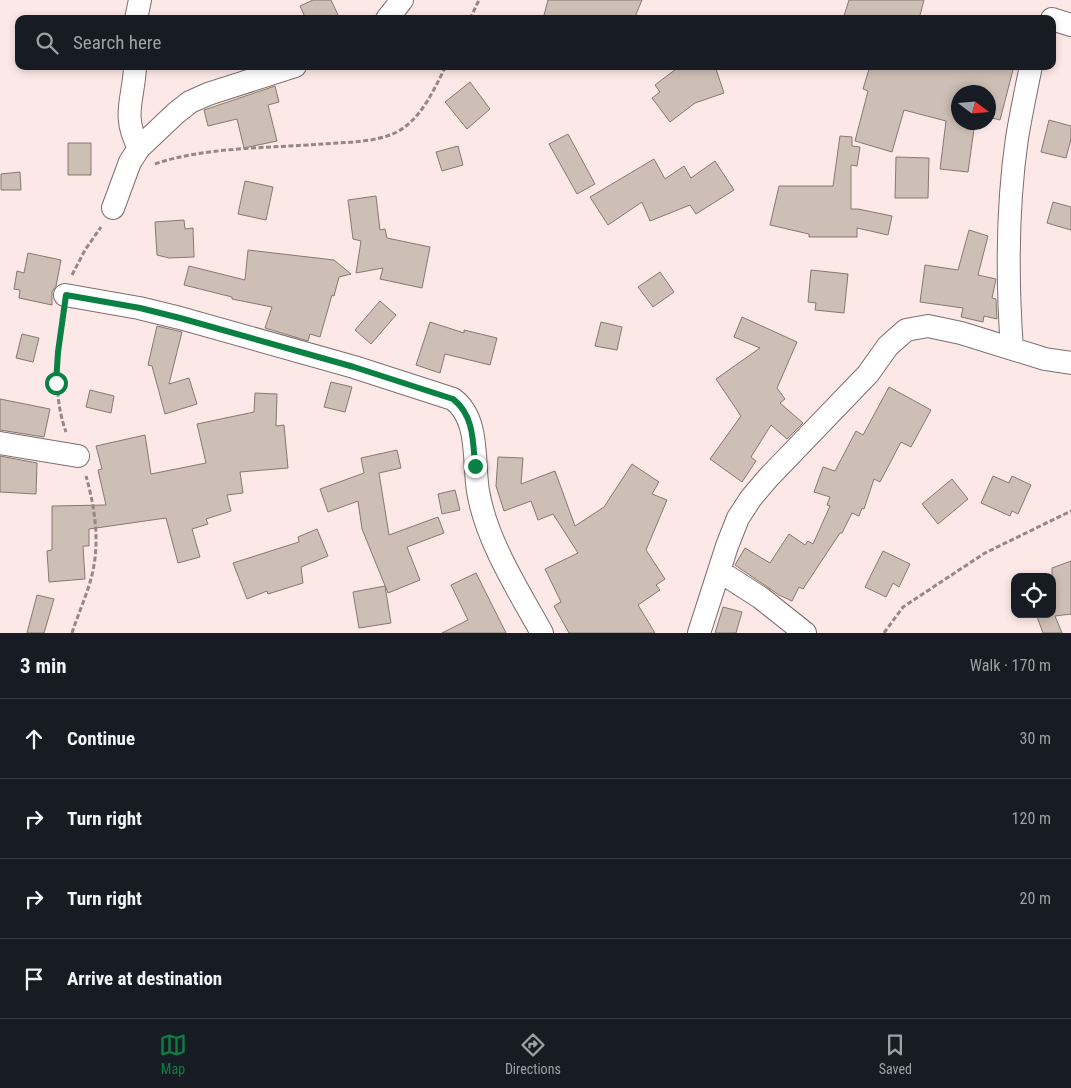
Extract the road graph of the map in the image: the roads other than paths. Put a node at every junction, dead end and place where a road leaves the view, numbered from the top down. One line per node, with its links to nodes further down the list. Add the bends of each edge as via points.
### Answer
1 (140, 0): 3 (street)
2 (402, 0): 4 (street)
3 (137, 15)
4 (390, 15)
5 (1056, 18): 6 (street)
6 (1071, 25)
7 (134, 70): 10 (street, via 130,126)
8 (283, 70): 10 (street, via 190,102 153,133)
9 (1030, 70): 13 (street, via 1012,185 1009,283)
10 (145, 157): 11 (street, via 130,162)
11 (113, 208)
12 (66, 295): 18 (street, via 180,318 354,367 453,399 468,416 484,515 500,555)
13 (1012, 349): 14 (street); 17 (street, via 928,326 906,330 751,498 738,518)
14 (1071, 363)
15 (0, 443): 16 (street)
16 (78, 456)
17 (719, 571): 19 (street); 20 (street, via 768,603)
18 (542, 633)
19 (699, 633)
20 (805, 633)

